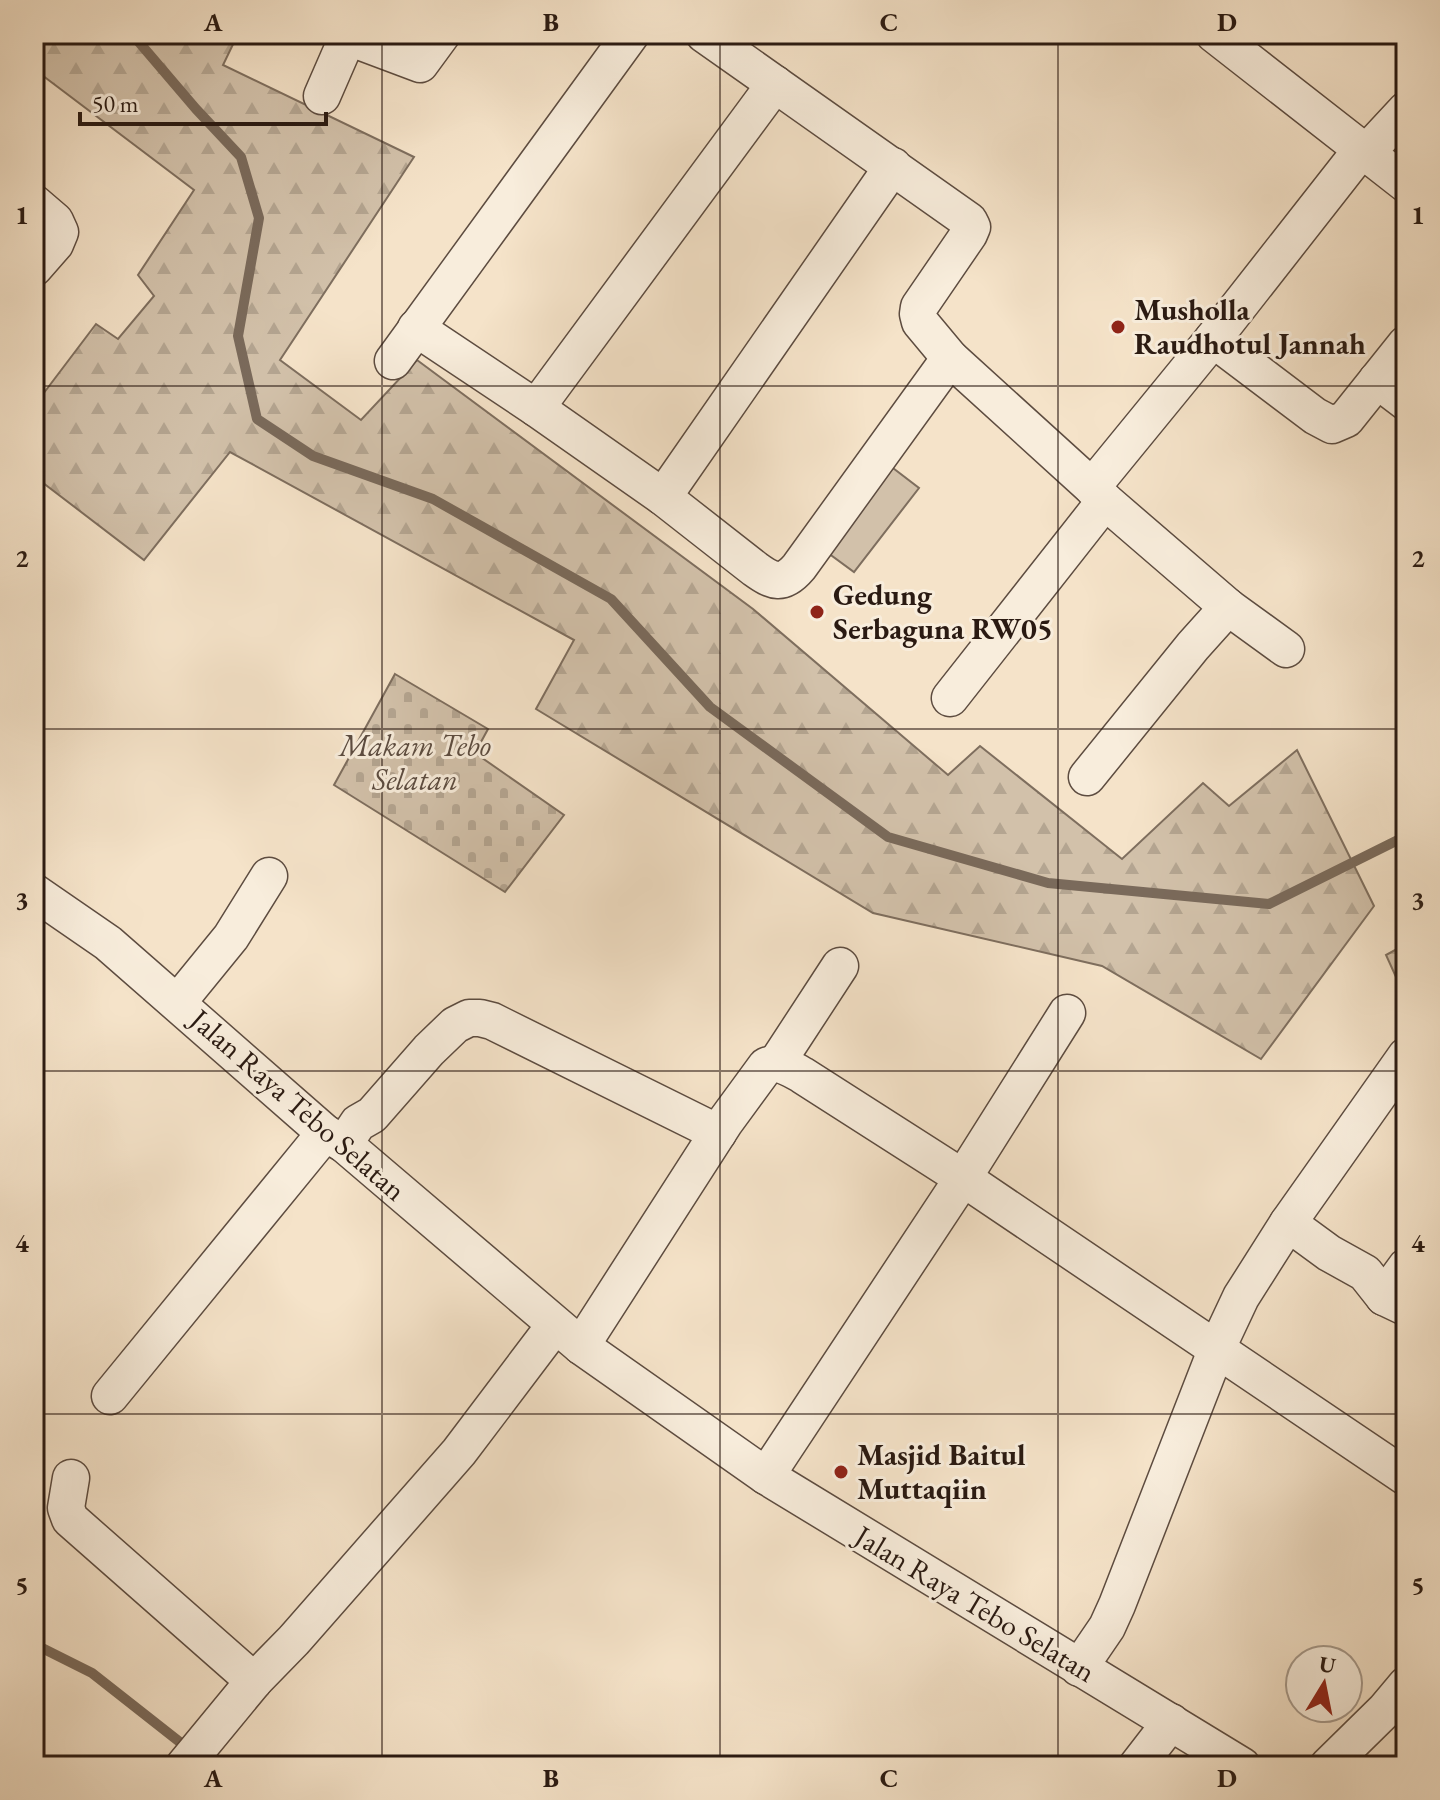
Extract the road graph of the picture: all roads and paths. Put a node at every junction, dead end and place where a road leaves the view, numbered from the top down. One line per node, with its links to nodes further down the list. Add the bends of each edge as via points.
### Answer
1 (442, 34): 5 (street, via 420,64)
2 (631, 34): 14 (street)
3 (704, 34): 6 (street)
4 (1214, 34): 9 (street)
5 (348, 36): 7 (street)
6 (775, 84): 10 (street); 21 (street)
7 (322, 96)
8 (1406, 110): 9 (street)
9 (1364, 151): 11 (street); 15 (street)
10 (893, 166): 17 (street, via 972,227 919,307 920,322); 23 (street)
11 (1406, 184)
12 (34, 203): 13 (street, via 60,232)
13 (34, 268)
14 (416, 328): 18 (street); 21 (street)
15 (1213, 339): 19 (street, via 1332,425 1346,419); 22 (street)
16 (1406, 344): 19 (street)
17 (950, 358): 22 (street); 23 (street, via 788,578 767,578)
18 (393, 361)
19 (1377, 380): 20 (street)
20 (1406, 402)
21 (536, 408): 23 (street)
22 (1099, 494): 24 (street); 26 (street)
23 (663, 497)
24 (1228, 607): 25 (street); 27 (street)
25 (1286, 649)
26 (950, 698)
27 (1087, 777)
28 (269, 876): 31 (street, via 231,937)
29 (34, 892): 31 (street, Jalan Raya Tebo Selatan, via 108,943)
30 (840, 966): 34 (street)
31 (178, 1002): 36 (street, Jalan Raya Tebo Selatan)
32 (1067, 1013): 37 (street)
33 (1406, 1056): 38 (street)
34 (776, 1064): 35 (street, via 766,1066); 37 (street, via 802,1075)
35 (718, 1133): 36 (street, via 492,1021 469,1018 429,1050 372,1115); 41 (street)
36 (335, 1139): 41 (street, Jalan Raya Tebo Selatan); 43 (street)
37 (963, 1178): 42 (street); 44 (street)
38 (1288, 1223): 40 (street, via 1365,1273); 42 (street, via 1241,1297)
39 (1406, 1267): 40 (street)
40 (1395, 1302)
41 (568, 1336): 44 (street, Jalan Raya Tebo Selatan); 48 (street)
42 (1217, 1348): 45 (street); 47 (street, via 1117,1605)
43 (110, 1396)
44 (766, 1476): 47 (street, Jalan Raya Tebo Selatan)
45 (1406, 1477)
46 (71, 1478): 48 (street, via 66,1508 70,1519)
47 (1079, 1668): 50 (street, Jalan Raya Tebo Selatan)
48 (254, 1681): 51 (street)
49 (1399, 1707): 54 (street)
50 (1171, 1722): 52 (street); 53 (street, Jalan Raya Tebo Selatan)
51 (191, 1763)
52 (1137, 1766)
53 (1242, 1766)
54 (1328, 1766)

